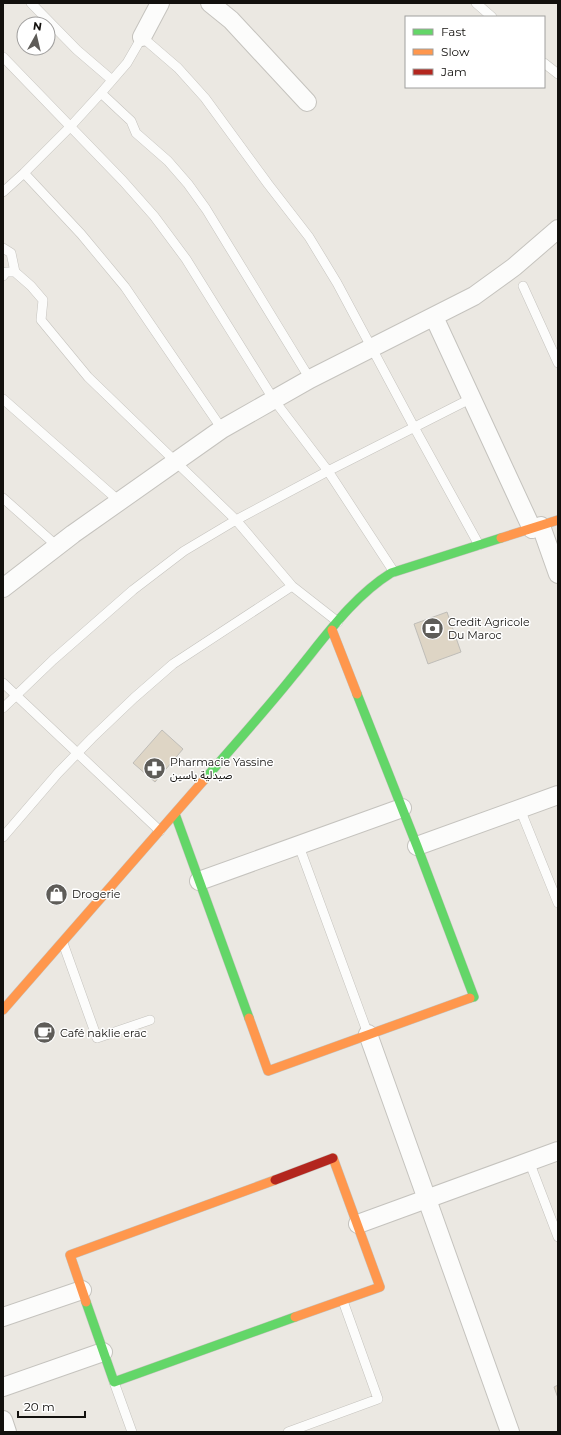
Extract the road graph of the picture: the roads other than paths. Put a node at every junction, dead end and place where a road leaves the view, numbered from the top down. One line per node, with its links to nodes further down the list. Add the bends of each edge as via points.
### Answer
1 (31, 3): 10 (lane, via 77,50)
2 (160, 3): 6 (street)
3 (210, 3): 12 (street, via 231,20)
4 (476, 3): 5 (lane)
5 (491, 16)
6 (142, 37): 10 (lane, via 127,63); 22 (lane, via 178,68 205,98 309,237)
7 (3, 57): 13 (lane)
8 (545, 64): 9 (lane)
9 (558, 74)
10 (112, 80): 11 (lane)
11 (101, 93): 13 (lane); 24 (lane, via 131,121 136,133 168,161 193,190)
12 (307, 102)
13 (70, 127): 14 (lane); 27 (lane, via 154,216 186,259)
14 (24, 173): 15 (lane); 29 (lane, via 81,234 125,287)
15 (3, 192)
16 (558, 229): 21 (street, via 509,272 474,296)
17 (3, 248): 18 (lane, via 11,253)
18 (15, 272): 19 (lane, via 6,272); 30 (lane, via 43,300 41,320 88,378)
19 (3, 276)
20 (524, 286): 23 (lane)
21 (434, 317): 22 (street); 25 (street)
22 (371, 347): 24 (street); 28 (lane)
23 (558, 363)
24 (310, 379): 27 (street)
25 (472, 398): 28 (lane); 36 (street)
26 (3, 399): 33 (lane)
27 (274, 400): 29 (street); 31 (lane)
28 (414, 427): 31 (lane); 37 (lane)
29 (222, 429): 30 (street)
30 (175, 461): 33 (street); 34 (lane)
31 (328, 471): 34 (lane); 39 (lane)
32 (3, 498): 38 (lane)
33 (119, 501): 38 (street)
34 (236, 520): 41 (lane); 46 (lane, via 184,551 133,590)
35 (558, 520): 36 (street)
36 (536, 527): 37 (street); 40 (street)
37 (479, 545): 39 (street)
38 (57, 546): 42 (street)
39 (394, 572): 43 (street, via 378,581)
40 (558, 574)
41 (292, 586): 43 (lane); 48 (lane, via 173,664)
42 (3, 588)
43 (338, 622): 44 (street)
44 (332, 630): 50 (street); 52 (street)
45 (3, 683): 46 (lane)
46 (16, 695): 47 (lane); 48 (lane)
47 (3, 708)
48 (77, 753): 53 (lane); 54 (lane)
49 (558, 795): 51 (street)
50 (402, 808): 55 (street); 56 (street)
51 (520, 809): 56 (street); 58 (lane)
52 (175, 814): 53 (street); 57 (street)
53 (160, 831): 59 (street)
54 (3, 837)
55 (299, 846): 57 (street); 62 (lane)
56 (417, 846): 62 (street, via 474,997)
57 (199, 881): 62 (street, via 268,1071)
58 (558, 903)
59 (62, 942): 60 (street); 61 (lane, via 97,1038)
60 (3, 1010)
61 (150, 1020)
62 (368, 1034): 65 (street)
63 (558, 1151): 64 (street)
64 (529, 1161): 65 (street); 67 (lane)
65 (426, 1199): 66 (street); 78 (street)
66 (358, 1224): 68 (street, via 333,1158 70,1255); 69 (street, via 380,1287)
67 (558, 1237)
68 (82, 1290): 70 (street); 71 (street)
69 (342, 1301): 72 (street); 77 (lane, via 378,1399)
70 (3, 1317)
71 (103, 1352): 72 (street); 73 (street)
72 (114, 1382): 76 (lane)
73 (3, 1387)
74 (3, 1420): 75 (street)
75 (7, 1432)
76 (132, 1432)
77 (288, 1432)
78 (510, 1432)

